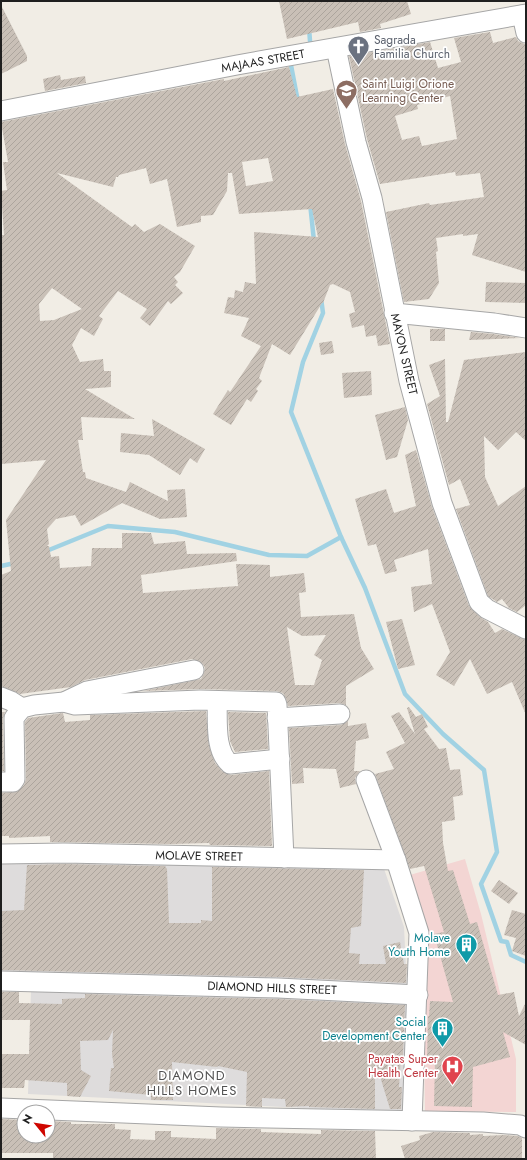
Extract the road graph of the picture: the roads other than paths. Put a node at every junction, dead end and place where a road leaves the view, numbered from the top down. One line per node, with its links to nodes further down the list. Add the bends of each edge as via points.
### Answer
1 (525, 21): 2 (street, MAJAAS STREET)
2 (336, 48): 3 (street, MAJAAS STREET); 4 (street, MAYON STREET, via 356,142 372,198)
3 (1, 111)
4 (394, 313): 5 (street); 6 (street, MAYON STREET, via 409,382 442,503 479,602 487,609)
5 (526, 328)
6 (526, 629)
7 (194, 670): 10 (street, via 87,691)
8 (1, 697): 11 (street, via 11,701)
9 (217, 701): 10 (street, via 75,705); 13 (street, via 276,702); 14 (street, via 220,750 230,764)
10 (64, 702): 11 (street, via 34,705)
11 (18, 713): 16 (street, via 15,779 13,782)
12 (340, 714): 13 (street)
13 (278, 718): 14 (street)
14 (280, 759): 18 (street)
15 (366, 780): 19 (street)
16 (1, 782)
17 (1, 854): 18 (street, MOLAVE STREET)
18 (284, 858): 19 (street, MOLAVE STREET)
19 (396, 860): 21 (street, via 419,933)
20 (1, 981): 21 (street, DIAMOND HILLS STREET, via 270,988)
21 (418, 995): 23 (street)
22 (1, 1108): 23 (street, via 221,1117)
23 (412, 1121): 24 (street, via 483,1122 520,1125)
24 (526, 1128)

